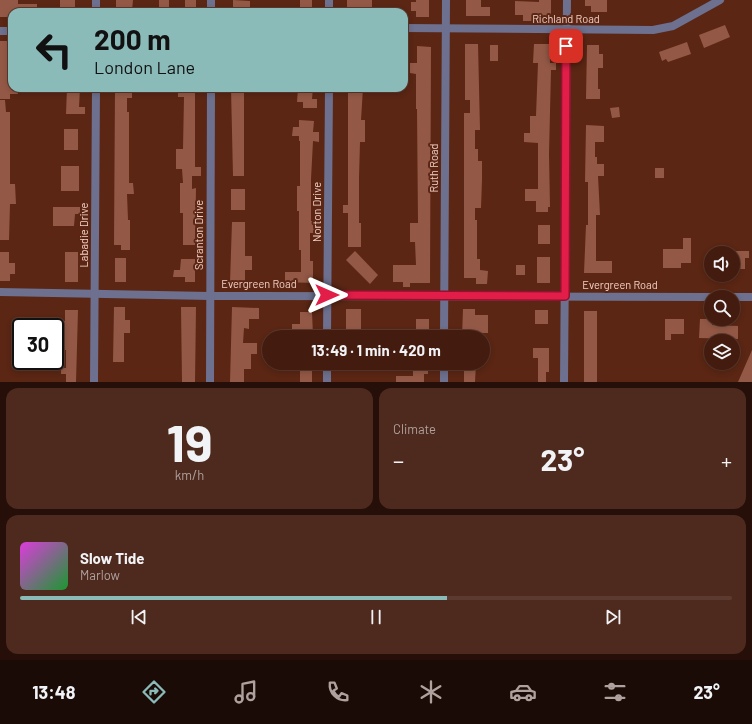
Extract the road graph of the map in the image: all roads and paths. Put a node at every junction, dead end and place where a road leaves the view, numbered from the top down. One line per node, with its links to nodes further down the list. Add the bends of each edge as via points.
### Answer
1 (446, 0): 5 (street, Ruth Road)
2 (566, 0): 6 (street)
3 (720, 0): 6 (street, Richland Road, via 662,29)
4 (408, 28): 5 (street, Richland Road)
5 (446, 29): 6 (street, Richland Road); 13 (street, Ruth Road)
6 (566, 30): 15 (street)
7 (96, 92): 11 (street, Labadie Drive)
8 (211, 92): 14 (street, Scranton Drive)
9 (329, 92): 12 (street, Norton Drive)
10 (0, 292): 11 (street, Evergreen Road)
11 (94, 294): 14 (street, Evergreen Road); 23 (street, Labadie Drive)
12 (327, 295): 13 (street, Evergreen Road); 14 (street, Evergreen Road); 19 (street, Norton Drive)
13 (444, 295): 15 (street, Evergreen Road); 20 (street, Ruth Road)
14 (210, 296): 24 (street, Scranton Drive)
15 (565, 296): 16 (street, Evergreen Road); 27 (street)
16 (704, 297)
17 (740, 297): 18 (street)
18 (752, 297)
19 (327, 330)
20 (444, 330)
21 (327, 370): 25 (street)
22 (444, 370): 26 (street)
23 (94, 382)
24 (210, 382)
25 (327, 382)
26 (444, 382)
27 (564, 382)

